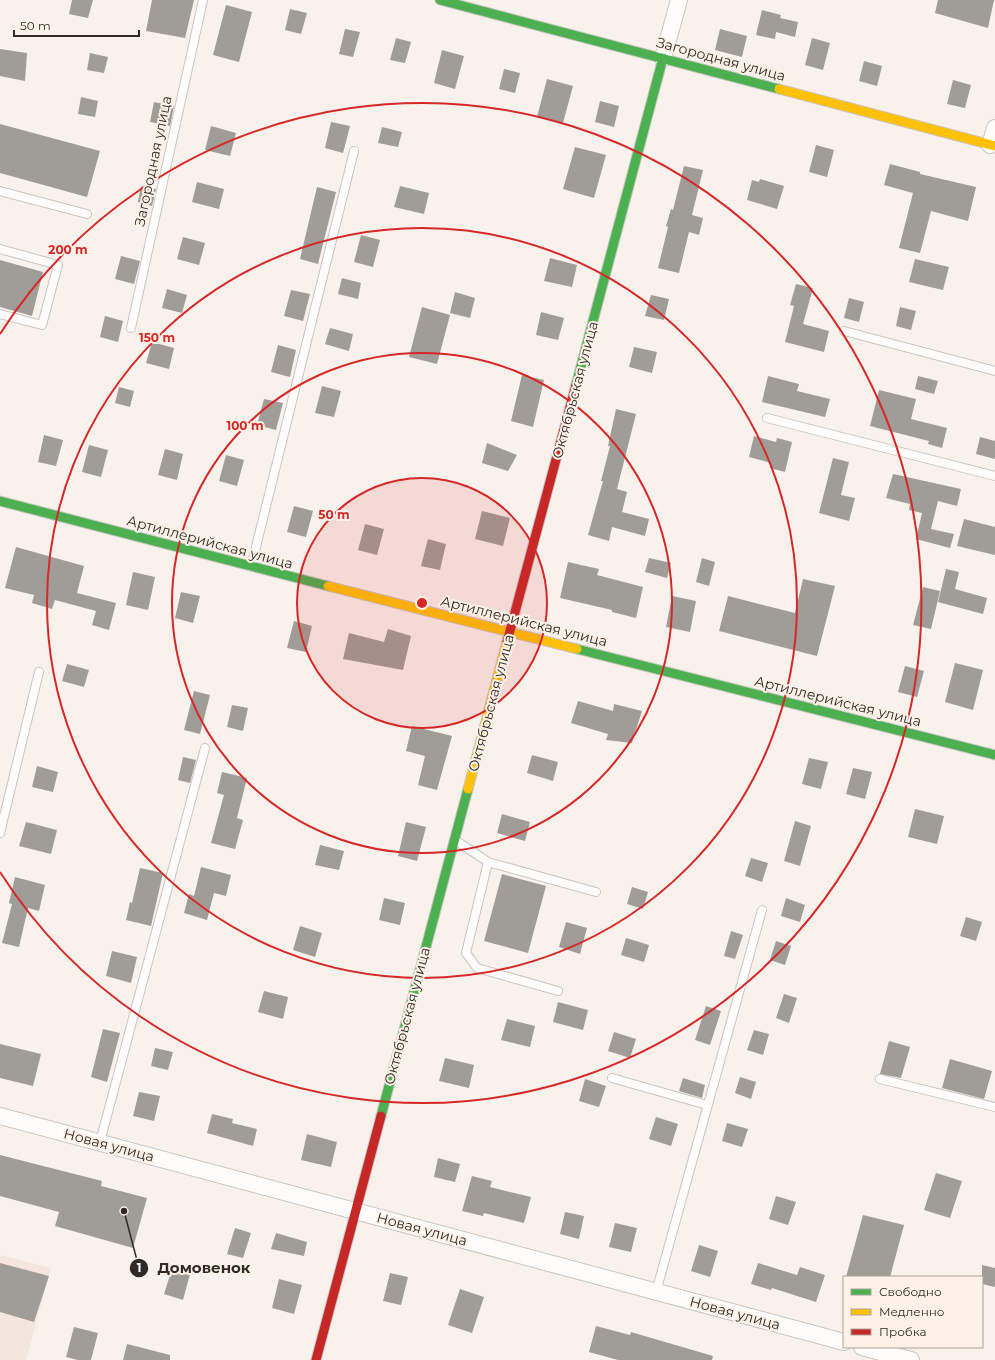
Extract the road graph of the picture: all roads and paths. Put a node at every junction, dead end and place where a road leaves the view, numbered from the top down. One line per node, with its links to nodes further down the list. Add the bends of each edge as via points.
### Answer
1 (203, 0): 12 (lane, Загородная улица)
2 (440, 0): 4 (main road, Загородная улица)
3 (680, 0): 4 (street, Октябрьская улица)
4 (663, 58): 6 (main road, Загородная улица); 19 (main road, Октябрьская улица)
5 (995, 128): 6 (street)
6 (993, 145)
7 (354, 151): 18 (lane)
8 (0, 191): 9 (lane)
9 (87, 214)
10 (0, 249): 11 (lane, via 58,265 42,325)
11 (0, 314)
12 (131, 328)
13 (844, 331): 14 (lane)
14 (995, 371)
15 (767, 418): 16 (lane)
16 (995, 476)
17 (0, 501): 18 (main road, Артиллерийская улица)
18 (251, 568): 19 (main road, Артиллерийская улица)
19 (511, 631): 22 (main road, Артиллерийская улица); 24 (main road, Октябрьская улица)
20 (39, 672): 23 (lane)
21 (204, 748): 34 (lane)
22 (995, 755)
23 (0, 833)
24 (454, 839): 25 (lane); 35 (main road, Октябрьская улица)
25 (488, 862): 26 (lane); 28 (lane, via 466,954 477,968)
26 (596, 892)
27 (762, 910): 31 (lane)
28 (558, 991)
29 (612, 1078): 31 (lane)
30 (880, 1079): 32 (lane)
31 (707, 1106): 36 (lane)
32 (995, 1106)
33 (0, 1116): 34 (street, Новая улица)
34 (100, 1142): 35 (street, Новая улица)
35 (355, 1211): 36 (street, Новая улица); 39 (main road, Октябрьская улица)
36 (656, 1292): 37 (street, Новая улица)
37 (843, 1342)
38 (866, 1348): 40 (street)
39 (316, 1360)
40 (911, 1360)

